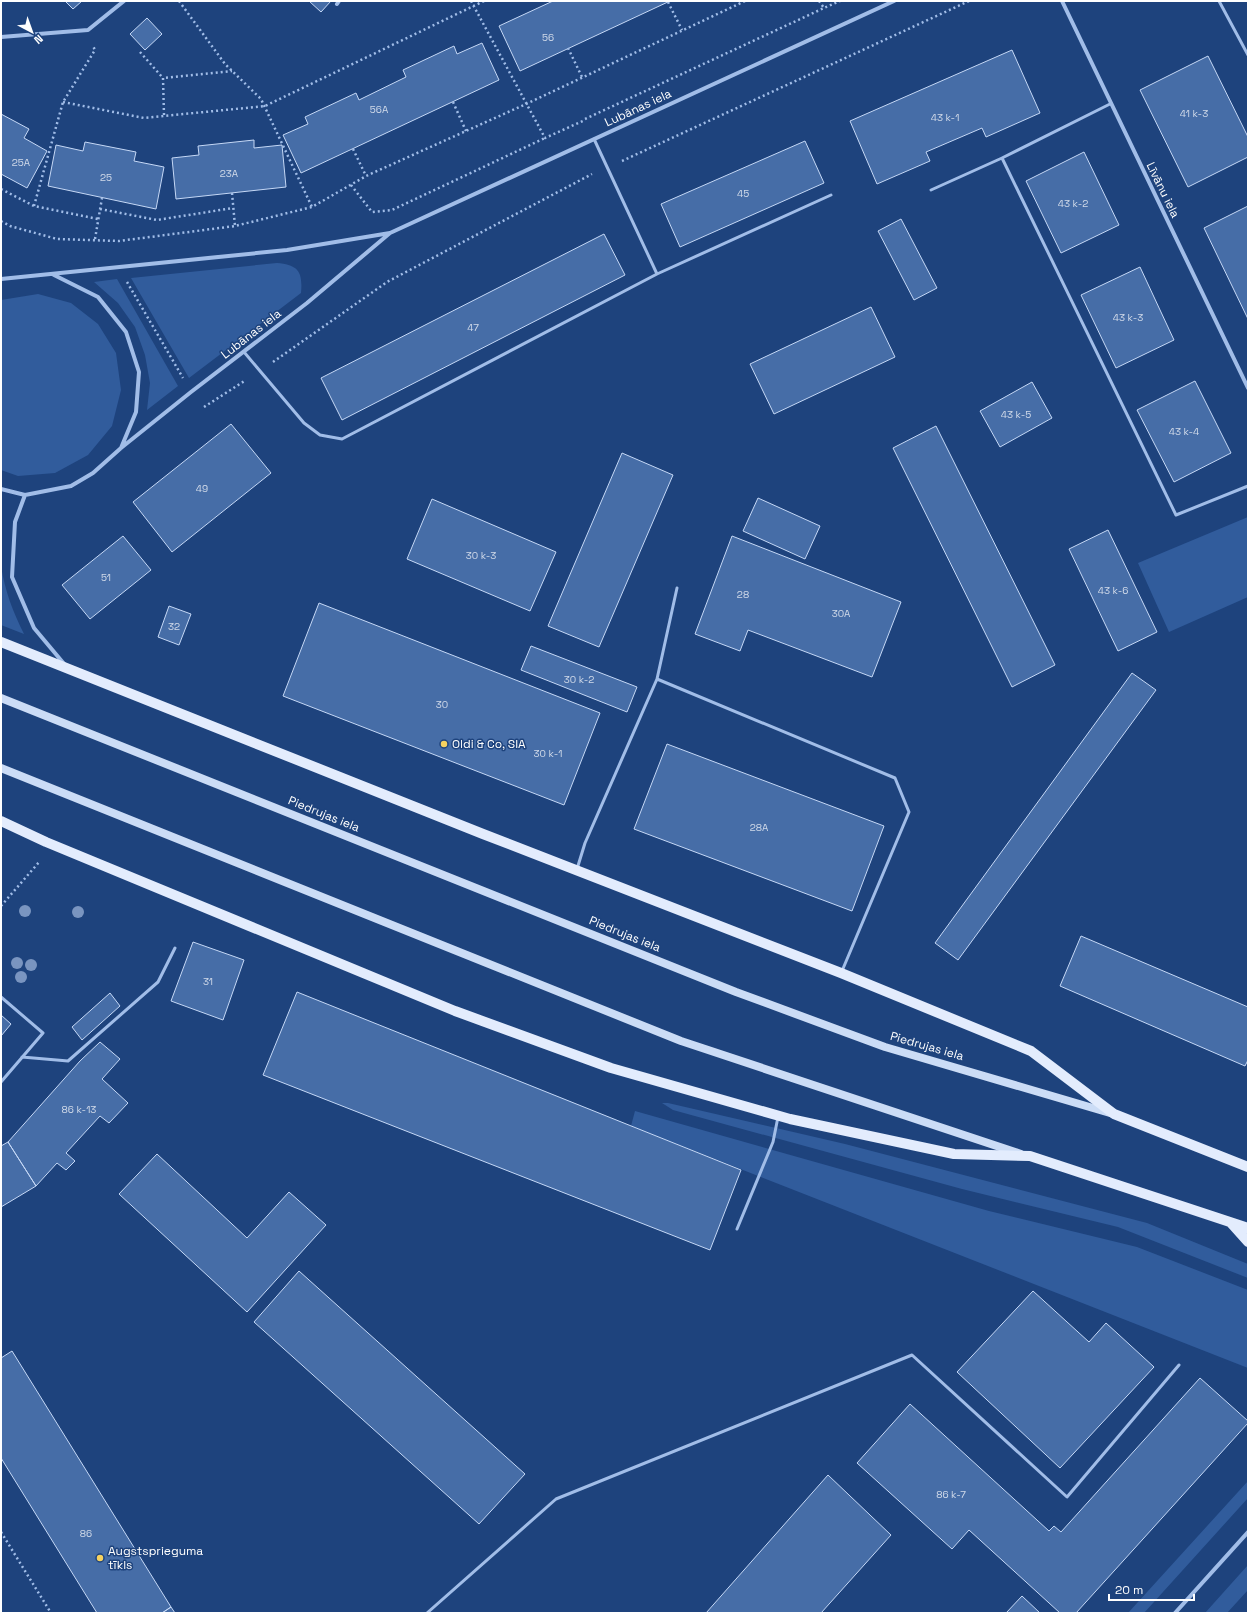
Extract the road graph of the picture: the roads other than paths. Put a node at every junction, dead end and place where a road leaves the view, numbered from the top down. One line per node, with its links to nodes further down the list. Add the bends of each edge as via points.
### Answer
1 (124, 1): 5 (street, via 88,30)
2 (894, 1): 8 (street, Lubānas iela)
3 (1062, 1): 7 (street, Līvānu iela)
4 (1219, 1): 6 (lane)
5 (1, 37)
6 (1248, 55)
7 (1110, 104): 9 (lane); 17 (street, Līvānu iela)
8 (594, 139): 12 (street, Lubānas iela); 14 (lane)
9 (1002, 158): 10 (lane); 19 (lane, via 1176,515)
10 (931, 190)
11 (831, 195): 14 (lane)
12 (390, 233): 13 (street, Lubānas iela, via 287,250); 16 (street, Lubānas iela)
13 (53, 274): 15 (street, Lubānas iela); 18 (street, via 98,297 126,332 139,372 136,412)
14 (657, 274): 16 (lane, via 342,438 320,435 304,423)
15 (1, 279)
16 (244, 352): 18 (street, Lubānas iela)
17 (1248, 388)
18 (121, 448): 21 (street, Lubānas iela, via 93,473 71,486)
19 (1248, 486)
20 (1, 489): 21 (street)
21 (25, 495): 24 (street, via 15,522 12,577 34,628)
22 (677, 588): 25 (lane)
23 (1, 642): 24 (main road)
24 (68, 668): 29 (main road)
25 (657, 679): 29 (lane, via 585,844); 31 (lane, via 894,778 909,812)
26 (1, 698): 35 (main road, Piedrujas iela, via 736,992 885,1047)
27 (1, 768): 37 (main road, via 681,1041)
28 (1, 821): 36 (main road, via 455,1011 611,1068)
29 (577, 870): 31 (main road)
30 (175, 948): 33 (lane, via 158,982 68,1061)
31 (841, 973): 35 (main road, via 1031,1051)
32 (1, 997): 33 (lane, via 43,1033)
33 (22, 1058): 34 (lane)
34 (1, 1082)
35 (1114, 1114): 38 (main road, Piedrujas iela)
36 (779, 1116): 37 (main road, via 954,1154); 40 (lane, via 772,1142)
37 (1030, 1156): 39 (main road)
38 (1248, 1167)
39 (1230, 1221): 41 (main road); 42 (main road)
40 (737, 1228)
41 (1248, 1228)
42 (1248, 1242)
43 (1179, 1365): 45 (lane, via 1067,1497 912,1355 556,1499)
44 (1248, 1532): 46 (street)
45 (427, 1613)
46 (1175, 1613)

